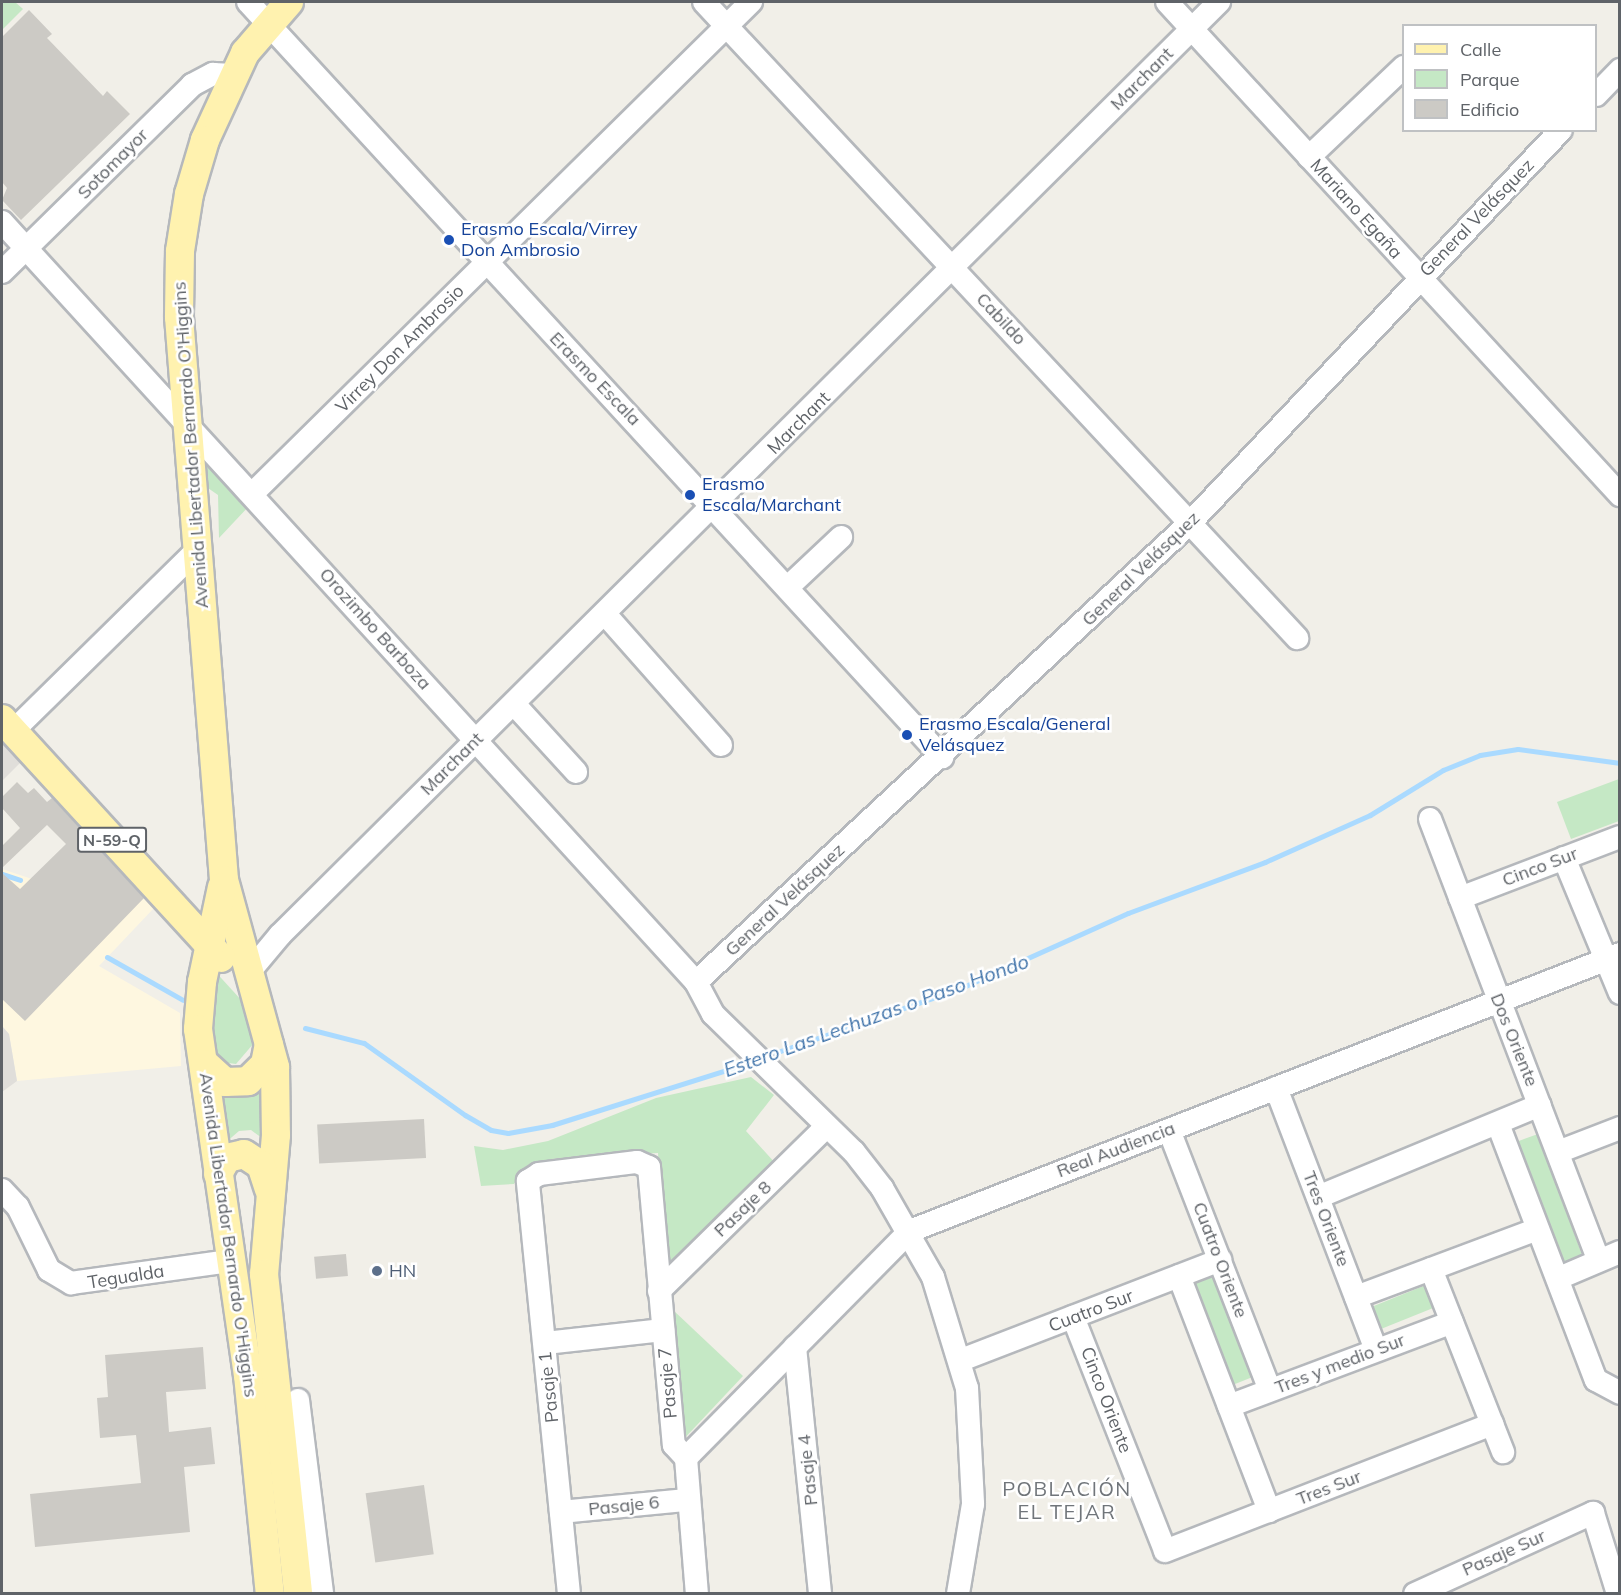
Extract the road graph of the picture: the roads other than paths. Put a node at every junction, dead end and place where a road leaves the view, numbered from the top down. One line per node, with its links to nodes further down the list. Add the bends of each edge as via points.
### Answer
1 (248, 2): 7 (street, Erasmo Escala)
2 (289, 2): 7 (main road, Avenida Libertador Bernardo O'Higgins)
3 (704, 2): 8 (street, Cabildo)
4 (751, 2): 8 (street, Virrey Don Ambrosio)
5 (1167, 2): 9 (street, Mariano Egaña)
6 (1220, 2): 9 (street, Marchant)
7 (268, 23): 12 (main road, Avenida Libertador Bernardo O'Higgins); 18 (street, Erasmo Escala)
8 (727, 25): 18 (street, Virrey Don Ambrosio); 19 (street, Cabildo)
9 (1192, 28): 15 (street, Mariano Egaña); 19 (street, Marchant)
10 (1402, 69): 15 (street)
11 (1620, 70): 13 (street)
12 (233, 75): 17 (street, Sotomayor, via 213,74 192,85); 22 (main road, Avenida Libertador Bernardo O'Higgins, via 202,150 180,251 178,317)
13 (1597, 94)
14 (1559, 132): 21 (street, General Velásquez)
15 (1309, 157): 21 (street, Mariano Egaña)
16 (2, 222): 17 (street, Orozimbo Barboza)
17 (26, 248): 20 (street, Sotomayor); 22 (street, Orozimbo Barboza)
18 (486, 264): 23 (street, Virrey Don Ambrosio); 25 (street, Erasmo Escala)
19 (954, 268): 25 (street, Marchant); 26 (street, Cabildo)
20 (2, 272)
21 (1419, 278): 24 (street, Mariano Egaña); 26 (street, General Velásquez, via 1283,429)
22 (189, 425): 23 (street, Orozimbo Barboza); 28 (main road, Avenida Libertador Bernardo O'Higgins)
23 (252, 494): 34 (street, Orozimbo Barboza)
24 (1620, 495)
25 (716, 506): 29 (street, Erasmo Escala); 30 (street, Marchant)
26 (1190, 523): 31 (street, Cabildo); 36 (street, General Velásquez)
27 (841, 537): 29 (street)
28 (196, 551): 33 (street); 41 (main road, Avenida Libertador Bernardo O'Higgins)
29 (788, 587): 36 (street, Erasmo Escala)
30 (605, 614): 32 (street, Marchant); 35 (street)
31 (1297, 638)
32 (514, 704): 34 (street, Marchant); 37 (street)
33 (7, 725): 43 (main road, N-59-Q)
34 (476, 740): 45 (street, Marchant); 46 (street, Orozimbo Barboza)
35 (721, 745)
36 (942, 757): 46 (street, General Velásquez)
37 (576, 772)
38 (1430, 819): 42 (street, Dos Oriente)
39 (1620, 837): 40 (street, Cinco Sur)
40 (1564, 858): 42 (street, Cinco Sur); 44 (street)
41 (224, 879): 43 (main road, Avenida Libertador Bernardo O'Higgins); 45 (main road, Avenida Libertador Bernardo O'Higgins)
42 (1460, 898): 48 (street, Dos Oriente)
43 (212, 950): 49 (main road, via 242,981); 51 (main road, Avenida Libertador Bernardo O'Higgins, via 200,1002)
44 (1613, 956): 47 (street); 48 (street, Real Audiencia)
45 (250, 971): 49 (main road, Avenida Libertador Bernardo O'Higgins)
46 (696, 982): 55 (street, Orozimbo Barboza, via 712,1014)
47 (1620, 993)
48 (1498, 1001): 52 (street, Real Audiencia); 53 (street, Dos Oriente)
49 (259, 1010): 50 (main road, Avenida Libertador Bernardo O'Higgins)
50 (269, 1044): 51 (main road, via 265,1064 248,1081 219,1080); 62 (main road, Avenida Libertador Bernardo O'Higgins, via 278,1100)
51 (205, 1064): 60 (main road, Avenida Libertador Bernardo O'Higgins)
52 (1276, 1088): 57 (street, Real Audiencia); 63 (street, Tres Oriente)
53 (1540, 1105): 54 (street); 58 (street, Dos Oriente)
54 (1498, 1124): 63 (street); 64 (street)
55 (827, 1126): 65 (street, Orozimbo Barboza, via 854,1152); 73 (street, Pasaje 8)
56 (1620, 1128): 58 (street)
57 (1169, 1130): 65 (street, Real Audiencia); 67 (street, Cuatro Oriente)
58 (1558, 1152): 68 (street, Dos Oriente)
59 (649, 1167): 73 (street, Pasaje 7); 78 (street, Pasaje 1, via 626,1163 539,1174 528,1180)
60 (218, 1174): 62 (main road, via 227,1158 244,1154 261,1165); 69 (main road, Avenida Libertador Bernardo O'Higgins)
61 (2, 1190): 69 (street, Tegualda, via 18,1207 49,1270 70,1283)
62 (269, 1190): 87 (main road, Avenida Libertador Bernardo O'Higgins, via 264,1274)
63 (1318, 1197): 74 (street, Tres Oriente)
64 (1538, 1229): 70 (street); 72 (street)
65 (910, 1231): 79 (street, Real Audiencia); 81 (street, Orozimbo Barboza, via 940,1293)
66 (1620, 1252): 68 (street)
67 (1220, 1260): 71 (street, Cuatro Sur); 83 (street, Cuatro Oriente)
68 (1598, 1260): 72 (street)
69 (228, 1261): 94 (main road, Avenida Libertador Bernardo O'Higgins, via 248,1375)
70 (1431, 1269): 74 (street); 76 (street)
71 (1179, 1276): 75 (street, Cuatro Sur); 85 (street)
72 (1559, 1278): 82 (street, via 1596,1380)
73 (659, 1291): 77 (street, Pasaje 7)
74 (1356, 1297): 80 (street, Tres Oriente)
75 (1073, 1317): 81 (street, Cuatro Sur); 93 (street, Cinco Oriente)
76 (1452, 1322): 80 (street, Tres y medio Sur); 86 (street)
77 (663, 1330): 78 (street); 89 (street, Pasaje 7, via 674,1446)
78 (544, 1343): 92 (street, Pasaje 1)
79 (795, 1347): 89 (street, Real Audiencia); 99 (street, Pasaje 4)
80 (1376, 1350): 83 (street, Tres y medio Sur)
81 (961, 1360): 100 (street, Orozimbo Barboza, via 974,1474 970,1534)
82 (1614, 1386)
83 (1270, 1390): 85 (street, Tres y medio Sur)
84 (298, 1400): 87 (street, Avenida Libertador Bernardo O'Higgins)
85 (1229, 1406): 91 (street)
86 (1492, 1424): 88 (street); 91 (street, Tres Sur)
87 (291, 1428): 95 (main road, Avenida Libertador Bernardo O'Higgins); 96 (street, Avenida Libertador Bernardo O'Higgins)
88 (1503, 1452)
89 (686, 1458): 90 (street, Pasaje 7)
90 (686, 1500): 92 (street, Pasaje 6); 98 (street, Pasaje 7)
91 (1269, 1511): 93 (street, Tres Sur)
92 (561, 1512): 97 (street, Pasaje 1)
93 (1165, 1551)
94 (270, 1593)
95 (298, 1593)
96 (322, 1593)
97 (569, 1593)
98 (697, 1593)
99 (820, 1593)
100 (958, 1593)
101 (1415, 1593): 102 (street, Pasaje Sur, via 1593,1513)
102 (1618, 1593)

